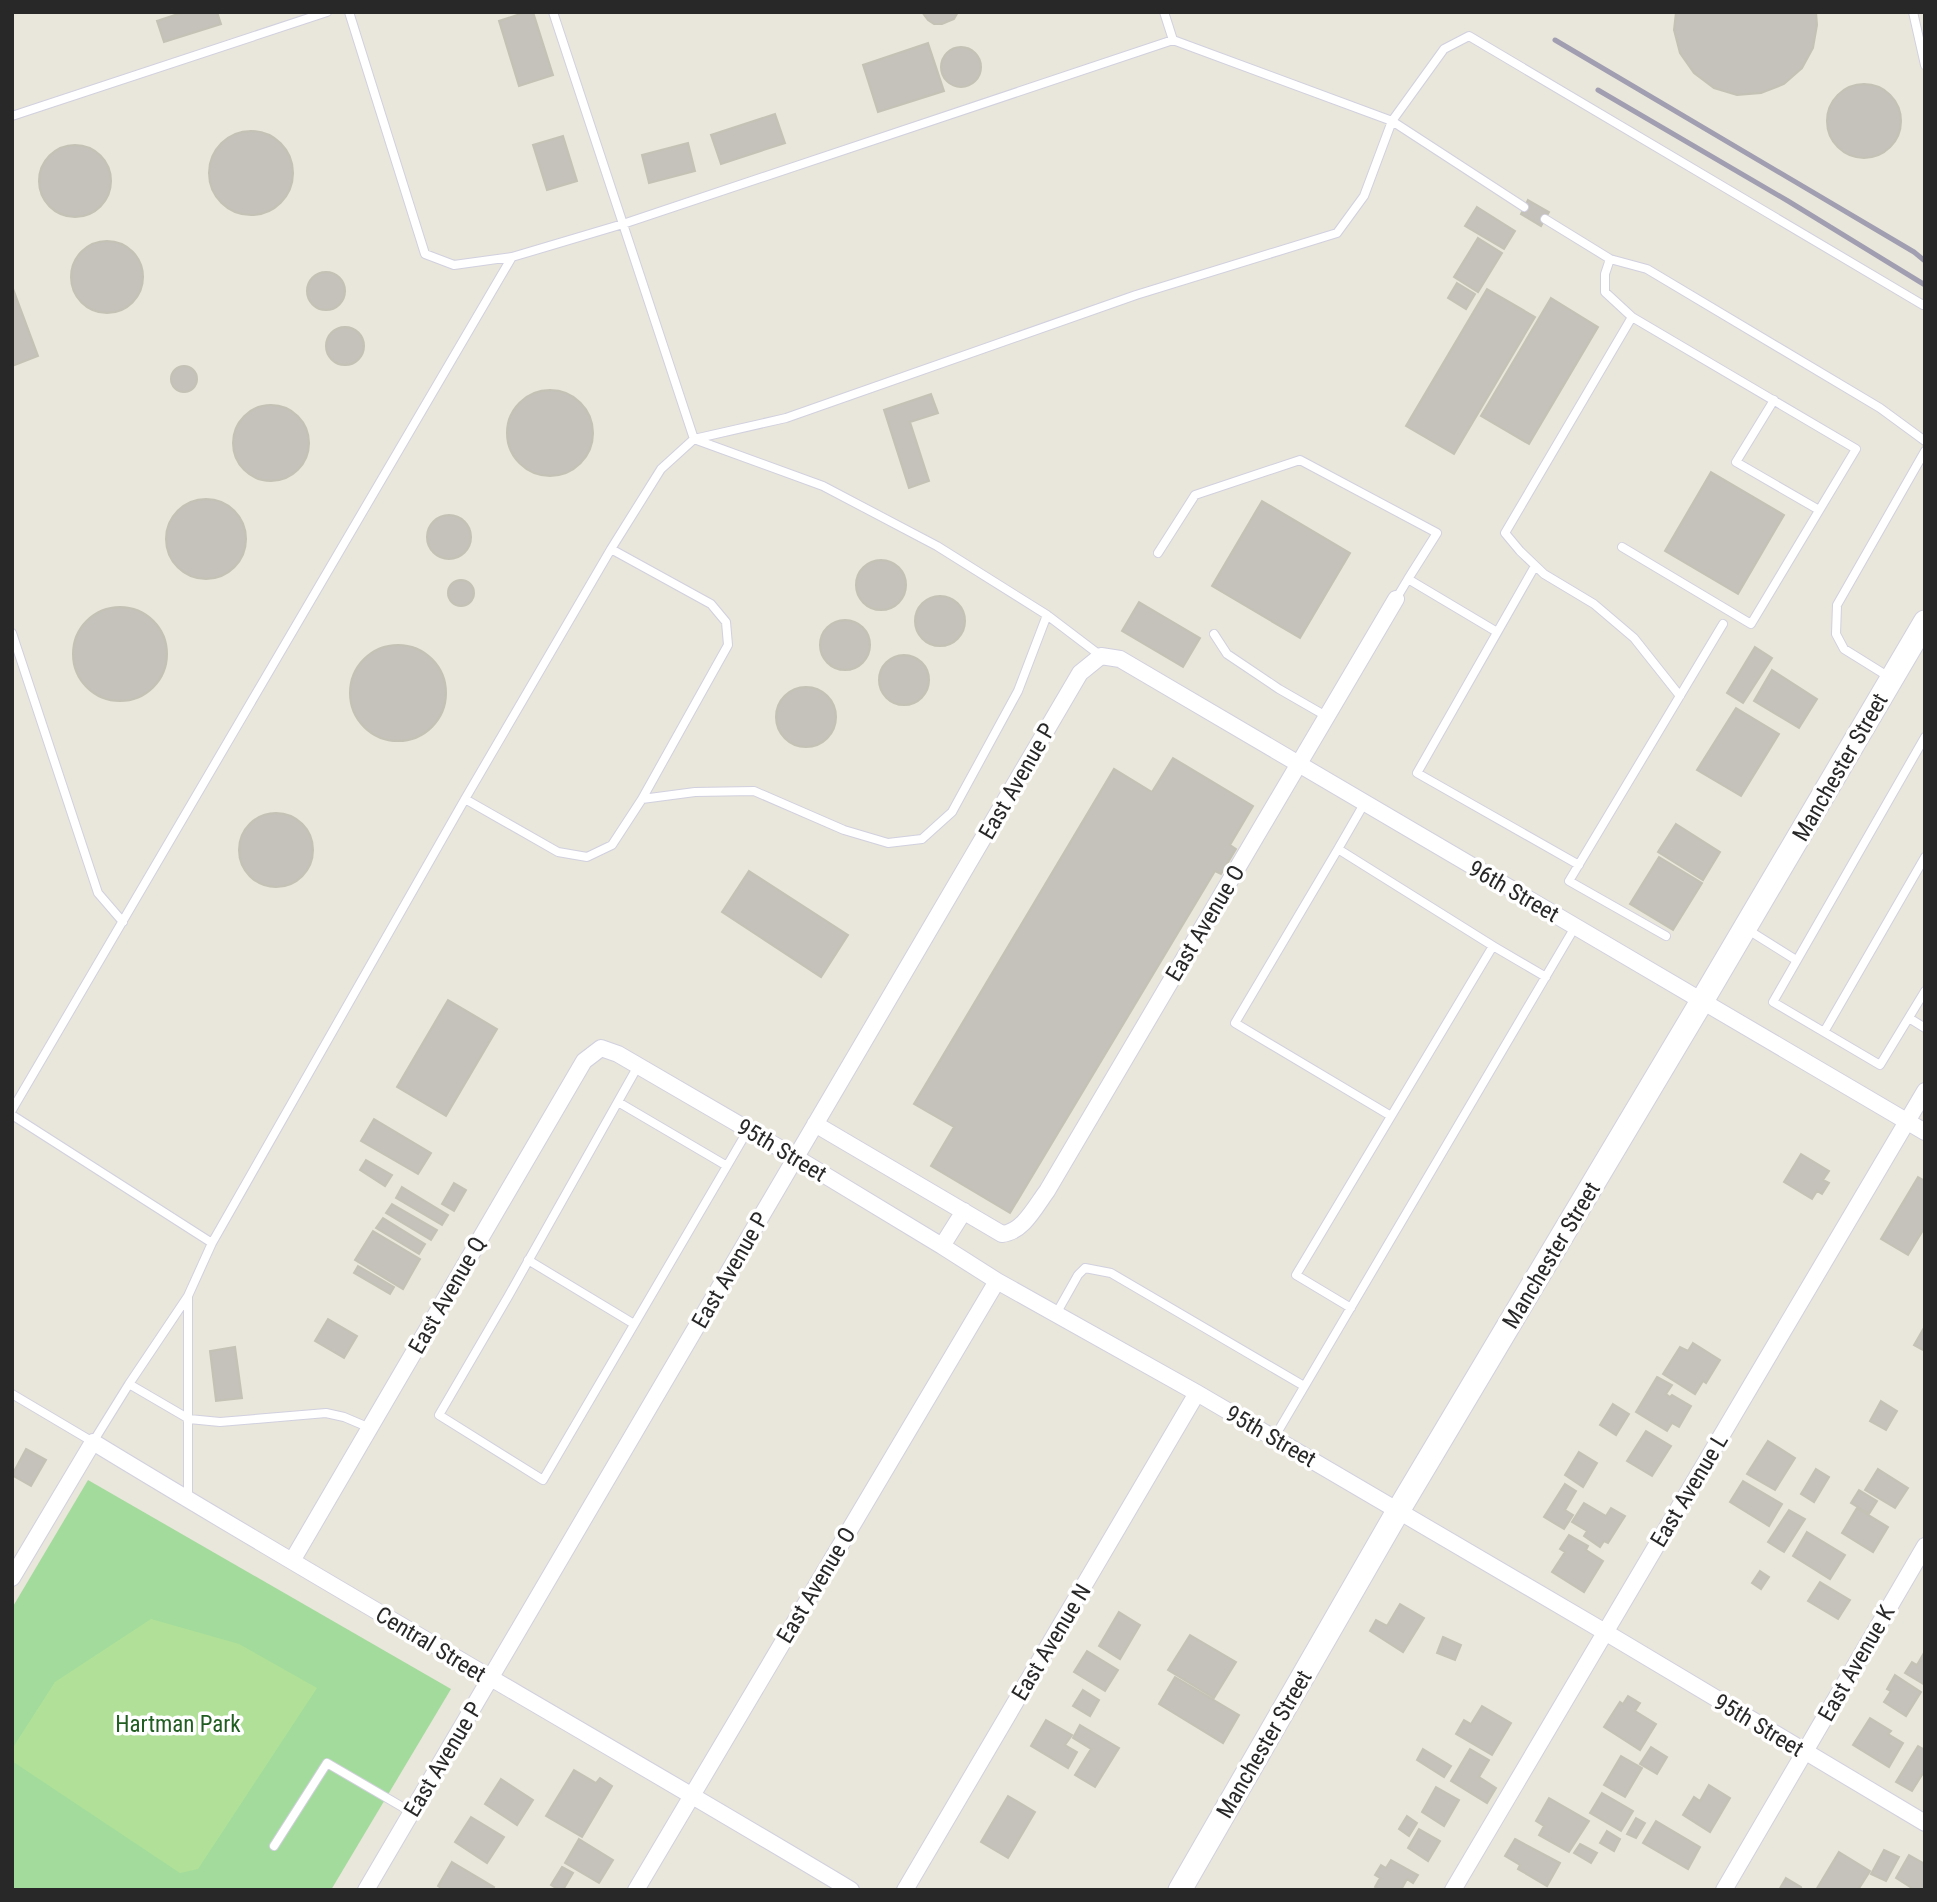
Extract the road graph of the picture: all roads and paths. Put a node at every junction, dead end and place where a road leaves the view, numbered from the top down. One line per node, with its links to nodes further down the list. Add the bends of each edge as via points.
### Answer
1 (327, 12): 8 (lane)
2 (349, 12): 13 (lane, via 425,254 454,265)
3 (553, 12): 12 (lane)
4 (1164, 12): 6 (lane)
5 (1913, 12): 7 (lane)
6 (1173, 40): 9 (lane); 12 (lane)
7 (1925, 65)
8 (12, 116)
9 (1392, 121): 10 (lane); 15 (lane, via 1444,49 1469,36); 18 (lane, via 1364,196 1337,233 1136,295 786,418)
10 (1524, 207)
11 (1545, 219): 14 (lane)
12 (623, 224): 13 (lane); 18 (lane)
13 (512, 257): 46 (lane)
14 (1611, 259): 16 (lane, via 1605,292); 19 (lane, via 1647,269 1880,408)
15 (1925, 303)
16 (1632, 317): 17 (lane); 25 (lane, via 1506,533)
17 (1774, 400): 21 (lane, via 1856,449); 21 (lane, via 1736,462)
18 (694, 439): 23 (lane, via 661,469); 28 (lane, via 822,486 937,546)
19 (1925, 441)
20 (1925, 451): 35 (lane, via 1837,605 1836,634 1844,649)
21 (1819, 510): 22 (lane, via 1751,624)
22 (1622, 547)
23 (611, 549): 40 (lane); 41 (lane, via 711,604 726,622 728,645)
24 (1157, 554): 26 (lane, via 1195,495 1300,460 1437,533)
25 (1535, 566): 31 (lane); 36 (lane, via 1594,604 1634,638)
26 (1408, 579): 27 (lane); 31 (lane)
27 (1396, 599): 37 (street, East Avenue O)
28 (1047, 615): 34 (lane); 41 (lane, via 1018,691 952,811 922,839 888,843 844,830 754,791)
29 (1925, 622): 35 (street, Manchester Street)
30 (1723, 624): 36 (lane)
31 (1497, 632): 45 (lane, via 1417,773)
32 (12, 633): 46 (lane, via 98,893)
33 (1214, 634): 37 (lane, via 1227,654)
34 (1101, 656): 39 (street, 96th Street, via 1120,659); 65 (street, East Avenue P, via 1080,673)
35 (1892, 678): 48 (street, Manchester Street)
36 (1680, 696): 45 (lane)
37 (1326, 716): 39 (street, East Avenue O)
38 (1925, 737): 51 (lane)
39 (1298, 765): 42 (street, 96th Street); 70 (street, East Avenue O, via 1047,1191 1018,1229 1009,1233 1002,1234)
40 (464, 799): 41 (lane, via 558,852 587,858 612,845); 71 (lane)
41 (642, 799)
42 (1364, 804): 43 (lane); 47 (street, 96th Street)
43 (1338, 849): 50 (lane); 63 (lane, via 1235,1023)
44 (1925, 857): 57 (lane)
45 (1579, 865): 49 (lane, via 1569,881)
46 (122, 922): 62 (lane)
47 (1575, 927): 52 (lane); 54 (street, 96th Street)
48 (1745, 928): 51 (lane); 54 (street, Manchester Street)
49 (1666, 936)
50 (1493, 946): 52 (lane); 63 (lane)
51 (1796, 960): 57 (lane, via 1773,1002)
52 (1546, 977): 76 (lane)
53 (1925, 991): 55 (lane)
54 (1702, 1001): 64 (street, 96th Street); 88 (street, Manchester Street)
55 (1909, 1018): 56 (lane); 57 (lane, via 1880,1065)
56 (1925, 1028)
57 (1824, 1032)
58 (615, 1053): 59 (street, 95th Street); 84 (street, East Avenue Q, via 601,1048 584,1062)
59 (638, 1066): 61 (lane); 66 (street, 95th Street)
60 (1925, 1091): 64 (street, East Avenue L)
61 (618, 1102): 69 (lane); 73 (lane)
62 (12, 1113): 71 (lane)
63 (1391, 1116): 76 (lane, via 1296,1275)
64 (1907, 1121): 67 (street, 96th Street); 92 (street, East Avenue L)
65 (815, 1124): 68 (street, East Avenue P); 70 (street)
66 (748, 1130): 68 (street, 95th Street); 69 (lane)
67 (1925, 1132)
68 (795, 1157): 72 (street, 95th Street); 93 (street, East Avenue P)
69 (727, 1166): 78 (lane)
70 (964, 1211): 72 (street)
71 (212, 1243): 75 (lane)
72 (942, 1245): 74 (street, 95th Street)
73 (528, 1260): 78 (lane); 78 (lane, via 439,1415 543,1480)
74 (997, 1281): 77 (street, 95th Street); 95 (street, East Avenue O)
75 (188, 1296): 79 (lane); 83 (lane)
76 (1351, 1308): 80 (lane)
77 (1056, 1314): 80 (lane, via 1085,1268 1111,1273); 81 (street, 95th Street)
78 (634, 1324)
79 (129, 1384): 83 (lane); 86 (lane)
80 (1304, 1387): 85 (lane)
81 (1198, 1393): 85 (street, 95th Street); 102 (street, East Avenue N)
82 (12, 1394): 86 (lane, Central Street)
83 (189, 1419): 84 (lane, via 220,1422 326,1413); 87 (lane)
84 (370, 1428): 90 (street, East Avenue Q)
85 (1274, 1438): 88 (street, 95th Street)
86 (93, 1443): 87 (street, Central Street); 91 (street)
87 (188, 1500): 90 (street, Central Street)
88 (1398, 1511): 92 (street, 95th Street); 103 (street, Manchester Street)
89 (1925, 1546): 94 (street, East Avenue K)
90 (292, 1561): 93 (street, Central Street)
91 (12, 1578)
92 (1605, 1632): 94 (street, 95th Street); 104 (street, East Avenue L)
93 (490, 1679): 95 (street, Central Street); 96 (street, East Avenue P)
94 (1804, 1752): 97 (street, 95th Street); 105 (street, East Avenue K)
95 (692, 1794): 100 (street, East Avenue O); 101 (street, Central Street)
96 (412, 1813): 98 (lane, via 327,1763); 99 (street, East Avenue P)
97 (1925, 1823)
98 (274, 1846)
99 (366, 1890)
100 (636, 1890)
101 (851, 1890)
102 (905, 1890)
103 (1180, 1890)
104 (1453, 1890)
105 (1724, 1890)

